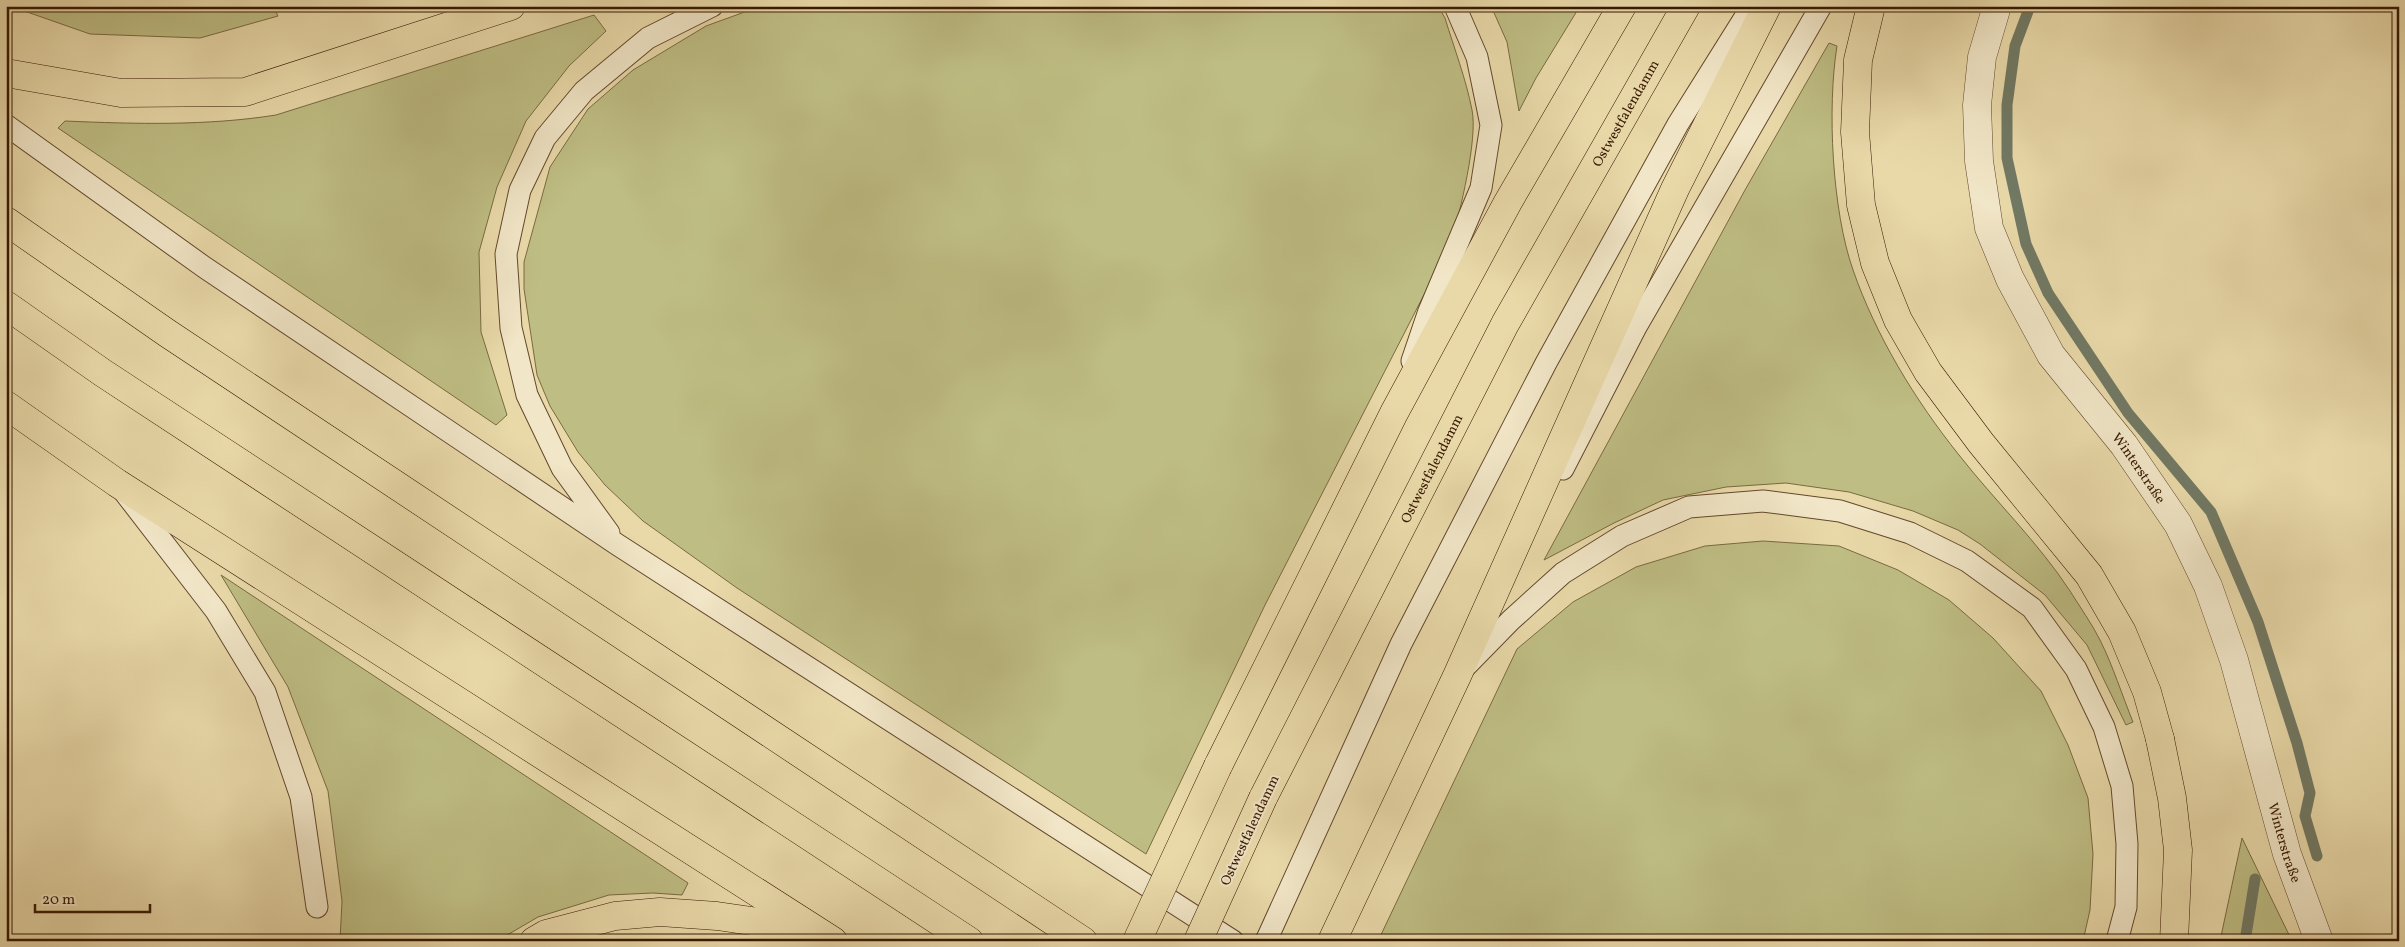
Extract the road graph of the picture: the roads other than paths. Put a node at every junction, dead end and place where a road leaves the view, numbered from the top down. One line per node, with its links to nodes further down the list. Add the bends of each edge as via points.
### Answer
1 (511, 6): 11 (highway, via 245,92 120,93)
2 (712, 6): 18 (lane, via 648,38 584,91 546,138 520,190 506,254 511,328 528,395 562,468)
3 (1456, 6): 16 (lane, via 1477,57 1491,125 1480,188 1429,311)
4 (1622, 6): 16 (highway, via 1508,202)
5 (1686, 6): 26 (highway, Ostwestfalendamm, bridge, via 1506,324 1263,798)
6 (1752, 6): 28 (lane, via 1678,124 1546,363 1401,644)
7 (1767, 6): 19 (highway, via 1675,189)
8 (1822, 6): 19 (lane, via 1636,327)
9 (1871, 6): 31 (highway, via 1858,60 1855,132 1861,205 1875,263 1898,320 1928,372 1981,443 2089,575 2122,632 2147,692 2172,798 2178,850)
10 (1997, 6): 32 (street, Winterstraße, via 1982,57 1977,105 1979,161 1989,228 2010,279 2051,355 2124,445 2178,524 2208,586 2234,660 2287,854)
11 (6, 73)
12 (6, 125): 18 (lane, via 204,266)
13 (6, 221): 24 (highway, via 167,334)
14 (6, 305): 23 (highway, via 119,384)
15 (6, 404): 17 (highway)
16 (1394, 413): 25 (highway, bridge, via 1218,766)
17 (117, 483): 20 (lane, via 216,611 265,692 300,797); 21 (highway)
18 (618, 545): 27 (lane)
19 (1457, 676): 29 (highway); 30 (lane, via 1511,620 1563,573 1622,536 1689,507 1764,501 1840,511 1910,533 1967,560 2032,608 2076,669 2104,727 2122,786 2127,844 2126,908)
20 (317, 907)
21 (826, 936): 22 (highway, via 717,916 660,912 615,916 546,934)
22 (534, 941)
23 (969, 941)
24 (1083, 941)
25 (1137, 941)
26 (1198, 941)
27 (1233, 941)
28 (1266, 941)
29 (1332, 941)
30 (2117, 941)
31 (2174, 941)
32 (2319, 941)

